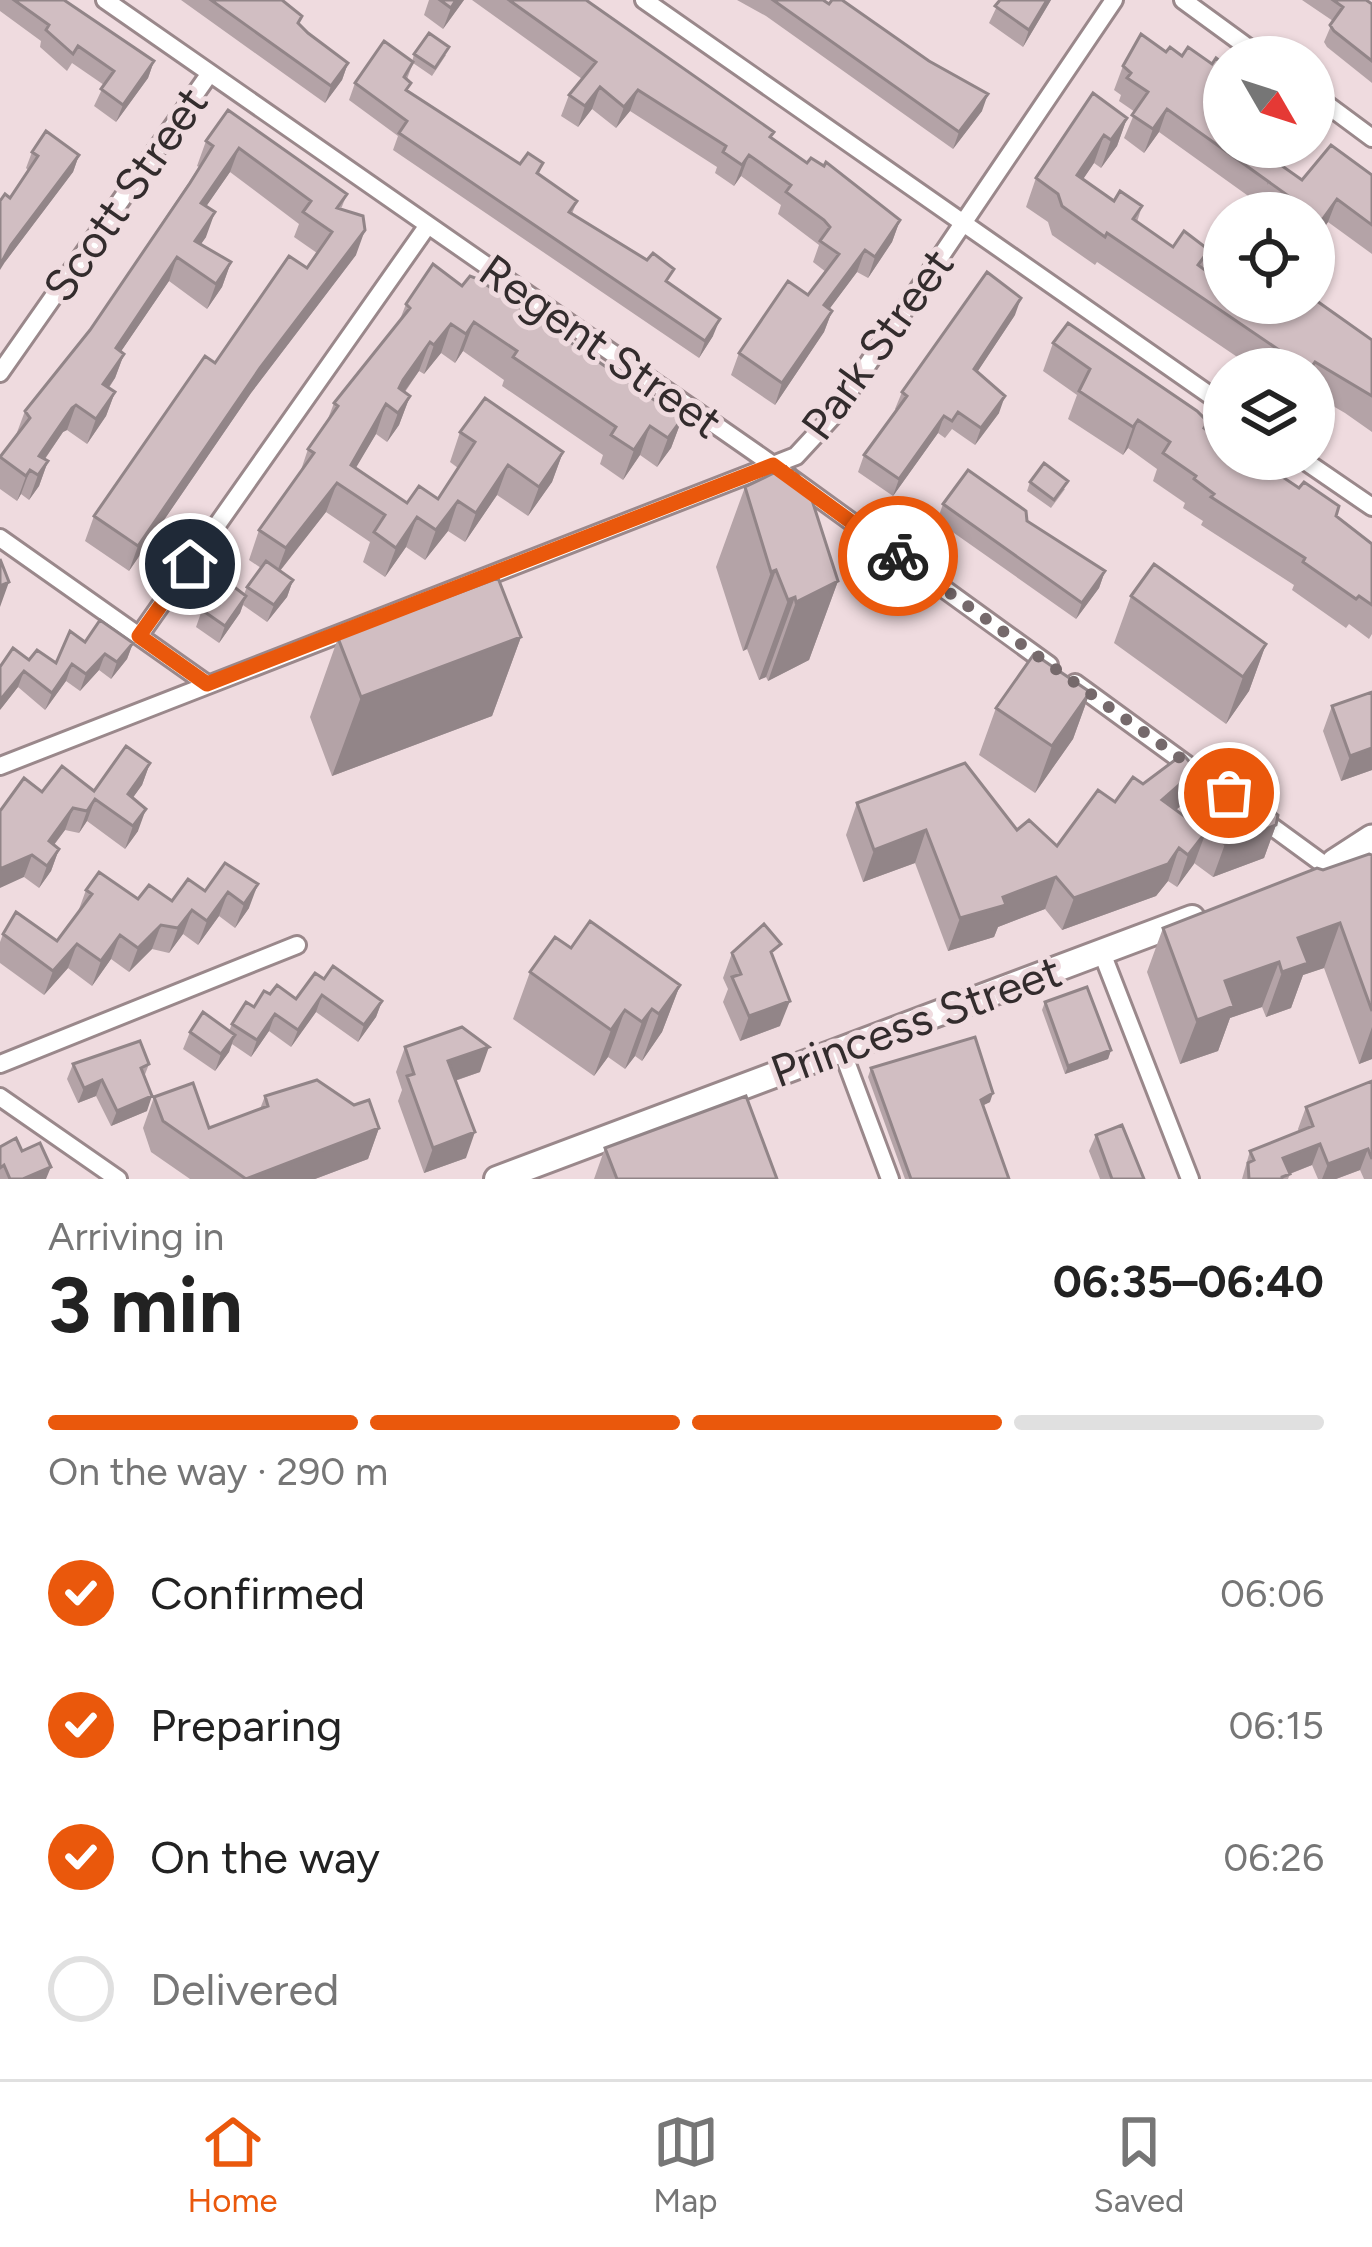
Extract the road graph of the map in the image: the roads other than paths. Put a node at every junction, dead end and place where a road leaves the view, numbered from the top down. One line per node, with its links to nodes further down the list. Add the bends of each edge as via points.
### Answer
1 (105, 0): 6 (street, Regent Street)
2 (644, 0): 9 (street)
3 (1114, 0): 9 (street, Park Street)
4 (1183, 0): 5 (street)
5 (1232, 36)
6 (210, 73): 10 (street, Regent Street); 11 (street, Scott Street)
7 (1335, 111): 8 (street)
8 (1372, 138)
9 (962, 224): 12 (street); 13 (street, Park Street, via 832,417 796,456)
10 (428, 225): 13 (street, Regent Street); 17 (street)
11 (0, 374)
12 (1203, 391)
13 (773, 465): 18 (street, Park Street); 22 (street, Regent Street)
14 (1333, 480): 15 (street)
15 (1372, 507)
16 (0, 538): 17 (street)
17 (139, 636): 18 (street)
18 (207, 684): 19 (street, Park Street)
19 (0, 766)
20 (1372, 839): 22 (main road)
21 (1372, 862): 22 (main road)
22 (1322, 868)
23 (1219, 908): 25 (main road, Princess Street)
24 (297, 944): 27 (street)
25 (1102, 953): 26 (main road, Princess Street); 32 (street)
26 (842, 1048): 30 (main road, Princess Street); 31 (street)
27 (0, 1064)
28 (0, 1097): 29 (street)
29 (118, 1179)
30 (497, 1179)
31 (890, 1179)
32 (1190, 1179)

